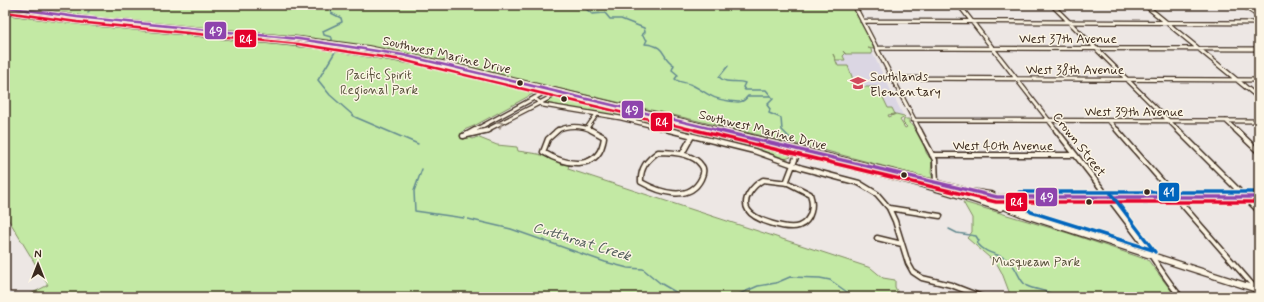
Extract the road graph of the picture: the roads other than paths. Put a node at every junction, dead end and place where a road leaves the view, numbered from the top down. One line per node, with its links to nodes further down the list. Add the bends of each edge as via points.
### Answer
1 (854, 5): 9 (street)
2 (958, 5): 10 (street, Crown Street)
3 (1052, 5): 11 (street)
4 (1145, 5): 12 (street)
5 (1243, 5): 8 (main road)
6 (5, 7): 24 (main road, Southwest Marine Drive, via 77,17 342,44 403,55)
7 (5, 12): 25 (main road, Southwest Marine Drive, via 358,52 424,64)
8 (1259, 16)
9 (862, 22): 10 (street); 14 (street)
10 (972, 22): 11 (street); 15 (street, Crown Street)
11 (1069, 22): 12 (street); 16 (street)
12 (1166, 22): 13 (street); 17 (street)
13 (1259, 23)
14 (876, 48): 15 (street, West 37th Avenue); 19 (street)
15 (992, 48): 16 (street, West 37th Avenue); 20 (street, Crown Street)
16 (1095, 48): 17 (street, West 37th Avenue); 21 (street)
17 (1198, 49): 18 (street, West 37th Avenue); 22 (street)
18 (1259, 49)
19 (892, 78): 20 (street, West 38th Avenue); 31 (street)
20 (1016, 79): 21 (street, West 38th Avenue); 32 (street, Crown Street)
21 (1126, 80): 22 (street, West 38th Avenue); 34 (street)
22 (1237, 80): 23 (street, West 38th Avenue); 28 (street)
23 (1259, 80)
24 (551, 89): 25 (street); 39 (main road, Southwest Marine Drive)
25 (545, 93): 26 (main road, Southwest Marine Drive); 27 (street)
26 (554, 95): 29 (street); 39 (main road, Southwest Marine Drive)
27 (534, 98): 29 (street); 29 (street, one-way to 29, via 463,136 489,130)
28 (1259, 98)
29 (541, 102): 30 (street, via 543,105)
30 (597, 114): 37 (street); 38 (street)
31 (913, 120): 32 (street, West 39th Avenue); 42 (street)
32 (1048, 121): 33 (street, West 39th Avenue); 43 (street, Crown Street)
33 (1109, 121): 34 (street, West 39th Avenue); 50 (street)
34 (1168, 121): 35 (street, West 39th Avenue); 54 (street)
35 (1226, 121): 36 (street, West 39th Avenue); 40 (street)
36 (1259, 121)
37 (587, 128): 37 (street, via 567,126 558,129 544,144 543,152 558,161 570,163 582,164 592,160 604,144 604,137)
38 (692, 136): 41 (street); 44 (street, via 754,151)
39 (798, 151): 44 (street); 45 (main road, Southwest Marine Drive); 47 (main road, Southwest Marine Drive)
40 (1259, 152)
41 (682, 154): 41 (street, via 699,162 703,169 703,176 687,193 673,193 649,187 641,182 642,167 658,152)
42 (932, 155): 43 (street, West 40th Avenue); 45 (street, via 936,164)
43 (1075, 155): 49 (street, Crown Street)
44 (793, 164): 46 (street); 56 (street, via 859,183 877,194)
45 (935, 182): 47 (street); 48 (main road, Southwest Marine Drive)
46 (786, 183): 46 (street, via 763,180 753,186 747,208 752,214 767,222 799,226 812,210 811,196 802,188)
47 (940, 189): 48 (main road, Southwest Marine Drive)
48 (965, 193): 51 (main road); 52 (main road); 58 (main road, Southwest Marine Drive, via 992,206)
49 (1107, 196): 50 (main road); 53 (main road); 63 (street, Crown Street)
50 (1175, 196): 54 (main road); 64 (street)
51 (980, 197): 52 (main road); 58 (main road, Southwest Marine Drive)
52 (997, 197): 53 (main road)
53 (1019, 197): 60 (main road, via 1016,205)
54 (1245, 197): 55 (main road); 57 (street)
55 (1259, 197)
56 (888, 208): 59 (street); 62 (street)
57 (1259, 211)
58 (1014, 212): 60 (main road, Southwest Marine Drive)
59 (940, 216)
60 (1028, 216): 63 (main road, Southwest Marine Drive)
61 (877, 238): 62 (street)
62 (902, 244): 65 (street, via 913,272 922,278 951,285)
63 (1151, 255): 64 (main road, Southwest Marine Drive); 66 (street, Crown Street, via 1168,282)
64 (1258, 290)
65 (982, 297)
66 (1182, 297)

